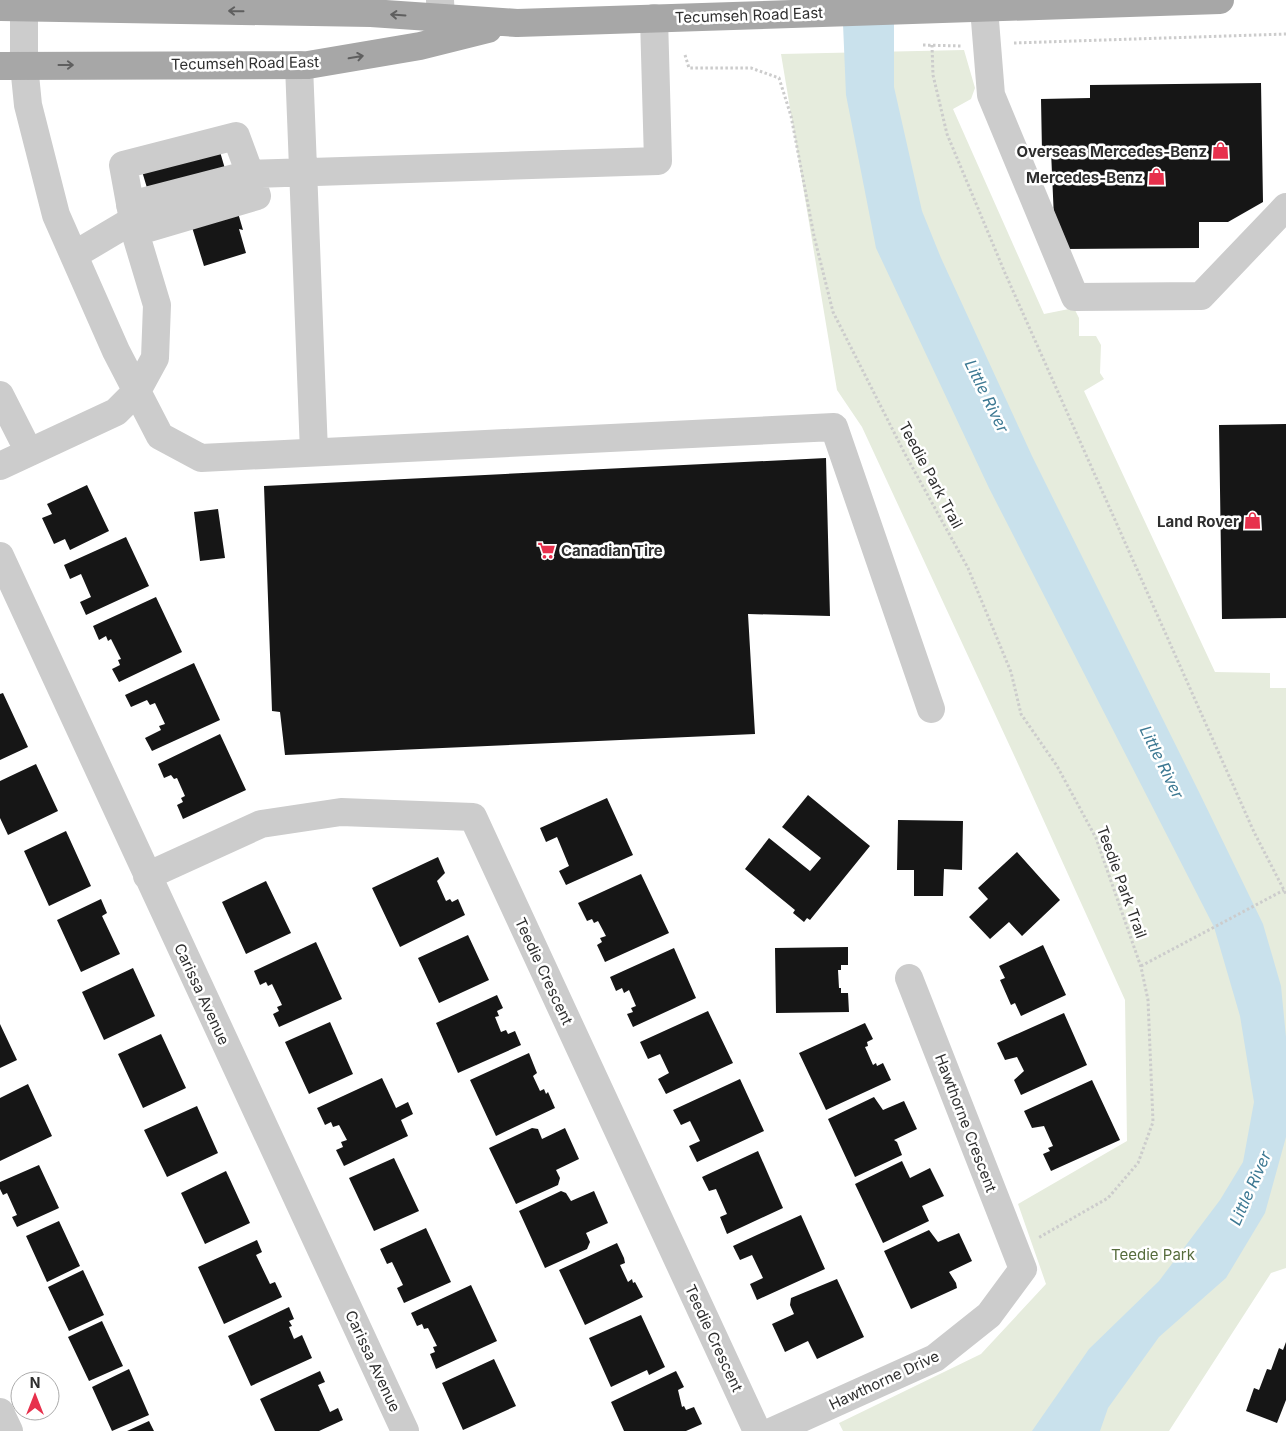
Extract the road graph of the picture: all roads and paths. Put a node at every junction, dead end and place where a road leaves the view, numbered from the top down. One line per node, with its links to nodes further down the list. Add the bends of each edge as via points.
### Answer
1 (1220, 0): 2 (main road, Tecumseh Road East)
2 (1133, 1): 5 (main road, Tecumseh Road East)
3 (16, 5): 6 (main road, Tecumseh Road East, one-way to 3, via 371,13); 15 (street)
4 (783, 7): 5 (main road, Tecumseh Road East); 7 (main road, Tecumseh Road East)
5 (984, 8): 19 (street, via 990,95 1075,297 1202,296)
6 (441, 9): 8 (main road, Tecumseh Road East)
7 (654, 18): 8 (main road, Tecumseh Road East); 18 (street, via 658,161)
8 (516, 23): 16 (main road, Tecumseh Road East, one-way to 8, via 420,46)
9 (1286, 34): 10 (path)
10 (1009, 43)
11 (923, 45): 12 (path)
12 (932, 45): 13 (path); 30 (path, via 933,75 947,134 1001,264 1254,832)
13 (962, 46)
14 (685, 55): 31 (path, Teedie Park Trail, via 689,68 751,68 779,78 791,116 814,236 833,312 905,454 968,568 1011,672 1021,714 1057,766 1096,838)
15 (12, 65): 16 (main road, Tecumseh Road East, one-way to 16); 21 (street, via 28,105 56,216)
16 (299, 65): 18 (street)
17 (246, 162): 18 (street); 20 (street); 20 (street, via 236,136 123,165)
18 (303, 171): 25 (street)
19 (1286, 207)
20 (131, 210): 21 (street); 22 (street, via 157,305 155,358)
21 (74, 255): 22 (street)
22 (137, 391): 24 (street, via 116,412); 25 (street, via 160,436 201,458)
23 (0, 395): 24 (street)
24 (30, 452): 26 (street)
25 (314, 452): 28 (street, via 834,427)
26 (0, 466)
27 (0, 556): 29 (street, Carissa Avenue)
28 (931, 709)
29 (147, 876): 37 (street, Carissa Avenue); 38 (street, Teedie Crescent, via 261,824 341,812 473,816)
30 (1284, 891): 31 (path)
31 (1142, 966): 33 (path, Teedie Park Trail, via 1148,1000 1153,1122 1138,1163 1108,1198)
32 (909, 978): 34 (street, Hawthorne Crescent)
33 (1032, 1242)
34 (1023, 1269): 39 (street, Hawthorne Drive, via 989,1315 936,1358)
35 (0, 1412): 36 (street)
36 (9, 1431)
37 (405, 1431)
38 (757, 1431)
39 (773, 1431)

